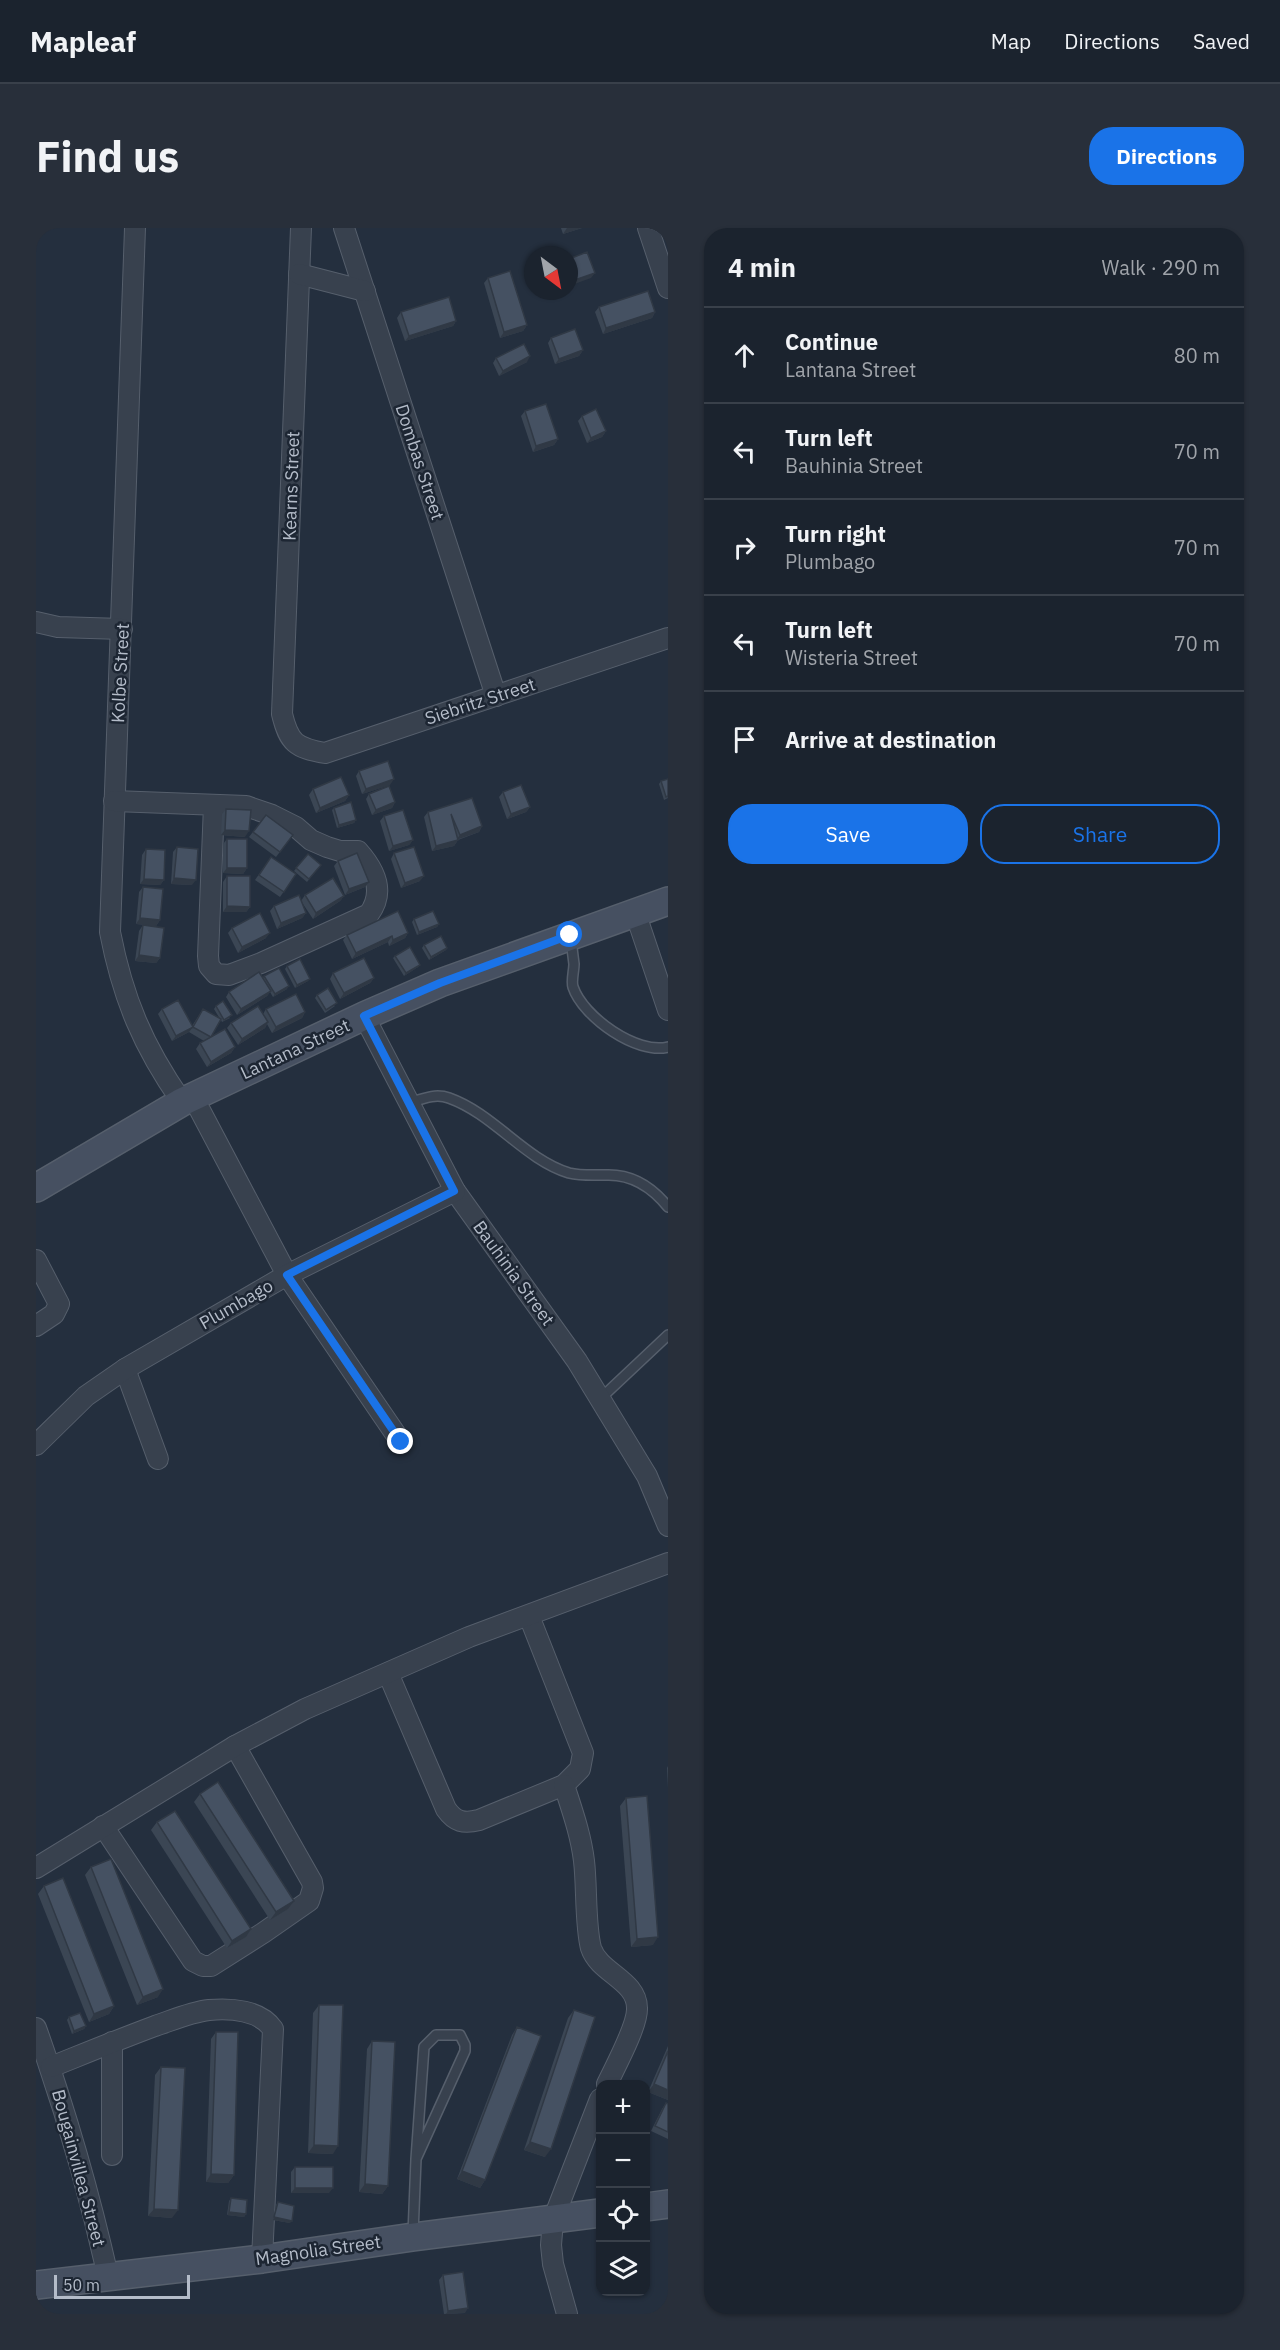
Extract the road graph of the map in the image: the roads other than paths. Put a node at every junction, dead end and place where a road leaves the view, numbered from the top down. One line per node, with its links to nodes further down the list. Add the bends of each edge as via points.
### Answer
1 (135, 228): 9 (street, Kolbe Street)
2 (301, 228): 5 (street, Kearns Street)
3 (344, 228): 7 (street, Dombas Street)
4 (648, 228): 6 (street)
5 (299, 274): 7 (street); 12 (street, Kearns Street, via 282,714)
6 (668, 288)
7 (364, 291): 11 (street, Dombas Street)
8 (36, 622): 9 (street, via 58,627)
9 (122, 629): 13 (street, Kolbe Street)
10 (668, 638): 11 (street, Siebritz Street)
11 (496, 696): 12 (street, Siebritz Street, via 324,753 306,750)
12 (293, 742)
13 (114, 801): 14 (street); 21 (street, Kolbe Street, via 110,932 118,973 133,1018 150,1051)
14 (214, 805): 14 (street, via 246,806 296,827 327,847 358,851 377,883 376,904 369,914 261,963 229,975 216,974 207,956)
15 (668, 901): 16 (street, Lantana Street)
16 (635, 912): 17 (street, Lantana Street); 18 (street)
17 (570, 935): 19 (street, Lantana Street); 20 (lane, via 573,986 585,1008 619,1035 643,1046)
18 (668, 1010)
19 (364, 1016): 21 (street, Lantana Street); 22 (street, Bauhinia Street)
20 (668, 1047)
21 (188, 1100): 23 (street, Lantana Street); 27 (street, Kolbe Street)
22 (409, 1103): 24 (street, Bauhinia Street); 25 (lane, via 431,1096 449,1098 552,1165 570,1173 629,1178 645,1184)
23 (36, 1188)
24 (454, 1191): 27 (street, Plumbago); 31 (street, Bauhinia Street, via 577,1361)
25 (668, 1207)
26 (36, 1260): 28 (street, via 59,1304 54,1314)
27 (287, 1275): 30 (street, Plumbago); 32 (street, Kolbe Street)
28 (36, 1326)
29 (668, 1335): 31 (lane)
30 (125, 1369): 33 (street, Plumbago, via 86,1396); 34 (street)
31 (600, 1399): 35 (street, Bauhinia Street, via 647,1476)
32 (401, 1442)
33 (36, 1445)
34 (158, 1459)
35 (668, 1526)
36 (668, 1563): 37 (street)
37 (529, 1616): 38 (street, via 469,1637); 40 (street, via 584,1753 580,1768)
38 (388, 1673): 39 (street, via 305,1709); 40 (street, via 451,1816 458,1821 478,1820)
39 (235, 1746): 41 (street); 41 (street, via 313,1888 309,1901 211,1966 193,1961)
40 (564, 1785): 46 (street, via 584,1860 591,1946 600,1963 632,1990 636,1999 637,2017)
41 (103, 1826): 42 (street)
42 (36, 1869)
43 (36, 2028): 45 (street, Bougainvillea Street)
44 (112, 2042): 45 (street); 48 (street); 55 (street, via 208,2010 257,2014 273,2029)
45 (51, 2067): 56 (street, Bougainvillea Street, via 93,2209)
46 (609, 2080)
47 (596, 2109): 53 (street)
48 (112, 2155)
49 (416, 2158): 49 (lane, via 424,2047 436,2035 460,2035 465,2051); 54 (lane)
50 (668, 2204): 51 (street)
51 (650, 2206)
52 (596, 2214): 53 (street, Magnolia Street)
53 (553, 2220): 54 (street, Magnolia Street); 58 (street, via 553,2264)
54 (413, 2237): 55 (street, Magnolia Street)
55 (262, 2259): 56 (street, Magnolia Street)
56 (108, 2276): 57 (street, Magnolia Street)
57 (36, 2286)
58 (567, 2314)

